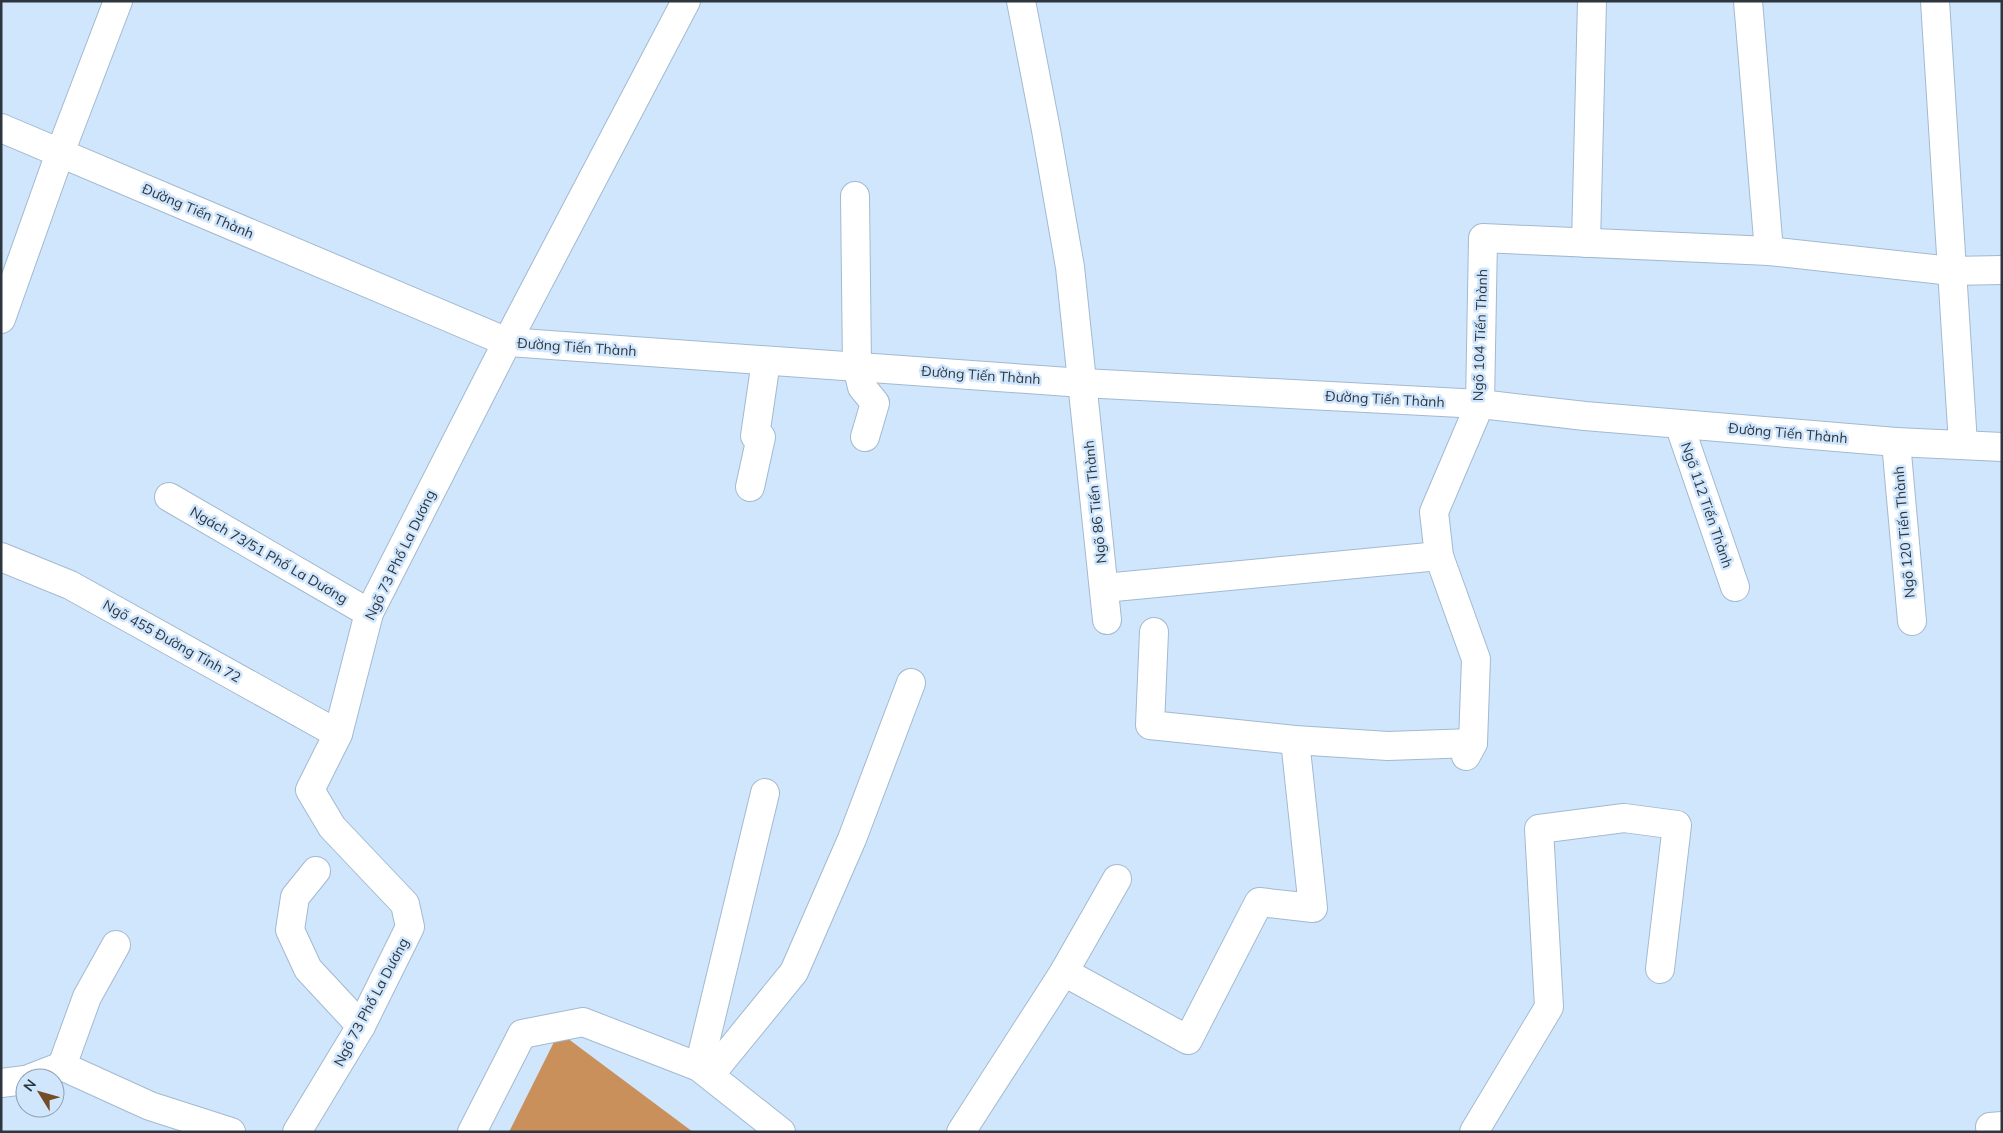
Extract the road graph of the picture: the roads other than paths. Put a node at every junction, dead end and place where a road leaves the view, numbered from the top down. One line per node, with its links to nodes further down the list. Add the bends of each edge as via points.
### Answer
1 (118, 1): 8 (street)
2 (686, 1): 15 (street, Ngõ 73 Phố La Dương)
3 (1021, 1): 18 (street, Ngõ 86 Tiến Thành, via 1070,267)
4 (1592, 1): 10 (street)
5 (1748, 1): 11 (street)
6 (1936, 1): 13 (street)
7 (1, 128): 8 (street, Đường Tiến Thành)
8 (60, 153): 14 (street); 15 (street, Đường Tiến Thành)
9 (855, 196): 17 (street)
10 (1586, 242): 11 (street); 19 (street, Ngõ 104 Tiến Thành, via 1483,238)
11 (1769, 251): 13 (street)
12 (2002, 270): 13 (street)
13 (1952, 271): 23 (street)
14 (1, 319)
15 (507, 342): 16 (street, Đường Tiến Thành); 31 (street, Ngõ 73 Phố La Dương)
16 (766, 361): 17 (street, Đường Tiến Thành); 25 (street, via 755,436 761,438)
17 (857, 366): 18 (street, Đường Tiến Thành); 21 (street, via 862,387 875,403)
18 (1083, 383): 19 (street, Đường Tiến Thành); 30 (street, Ngõ 86 Tiến Thành)
19 (1480, 404): 20 (street, Đường Tiến Thành); 27 (street, Ngõ 104 Tiến Thành, via 1434,512)
20 (1680, 424): 22 (street, Đường Tiến Thành); 29 (street, Ngõ 112 Tiến Thành)
21 (865, 436)
22 (1896, 442): 23 (street, Đường Tiến Thành); 33 (street, Ngõ 120 Tiến Thành)
23 (1962, 444): 24 (street, Đường Tiến Thành)
24 (2002, 447)
25 (750, 487)
26 (169, 497): 31 (street, Ngách 73/51 Phố La Dương)
27 (1439, 556): 30 (street); 37 (street, Ngõ 104 Tiến Thành, via 1476,659 1469,749)
28 (1, 557): 36 (street, Ngõ 455 Đường Tỉnh 72, via 70,584)
29 (1735, 586)
30 (1104, 588): 32 (street, Ngõ 86 Tiến Thành)
31 (369, 613): 36 (street, Ngõ 73 Phố La Dương)
32 (1107, 620)
33 (1912, 622)
34 (1154, 632): 37 (street, via 1150,725)
35 (912, 683): 47 (street, via 852,839 794,972)
36 (338, 734): 44 (street, Ngõ 73 Phố La Dương, via 310,790 332,827 405,904 410,927)
37 (1294, 740): 43 (street, via 1313,908 1259,902 1188,1040)
38 (765, 793): 47 (street)
39 (316, 871): 44 (street, via 295,897 290,930 308,969)
40 (1117, 879): 43 (street)
41 (116, 946): 45 (street, via 87,997)
42 (1660, 969): 55 (street, via 1677,825 1624,818 1539,830 1549,1008)
43 (1064, 972): 54 (street)
44 (361, 1026): 50 (street, Ngõ 73 Phố La Dương)
45 (62, 1066): 46 (street); 51 (street, via 150,1106)
46 (57, 1068)
47 (704, 1071): 52 (street, via 583,1022 522,1034); 53 (street)
48 (15, 1081): 49 (street)
49 (1, 1083)
50 (302, 1130)
51 (231, 1132)
52 (472, 1132)
53 (781, 1132)
54 (961, 1132)
55 (1474, 1132)

